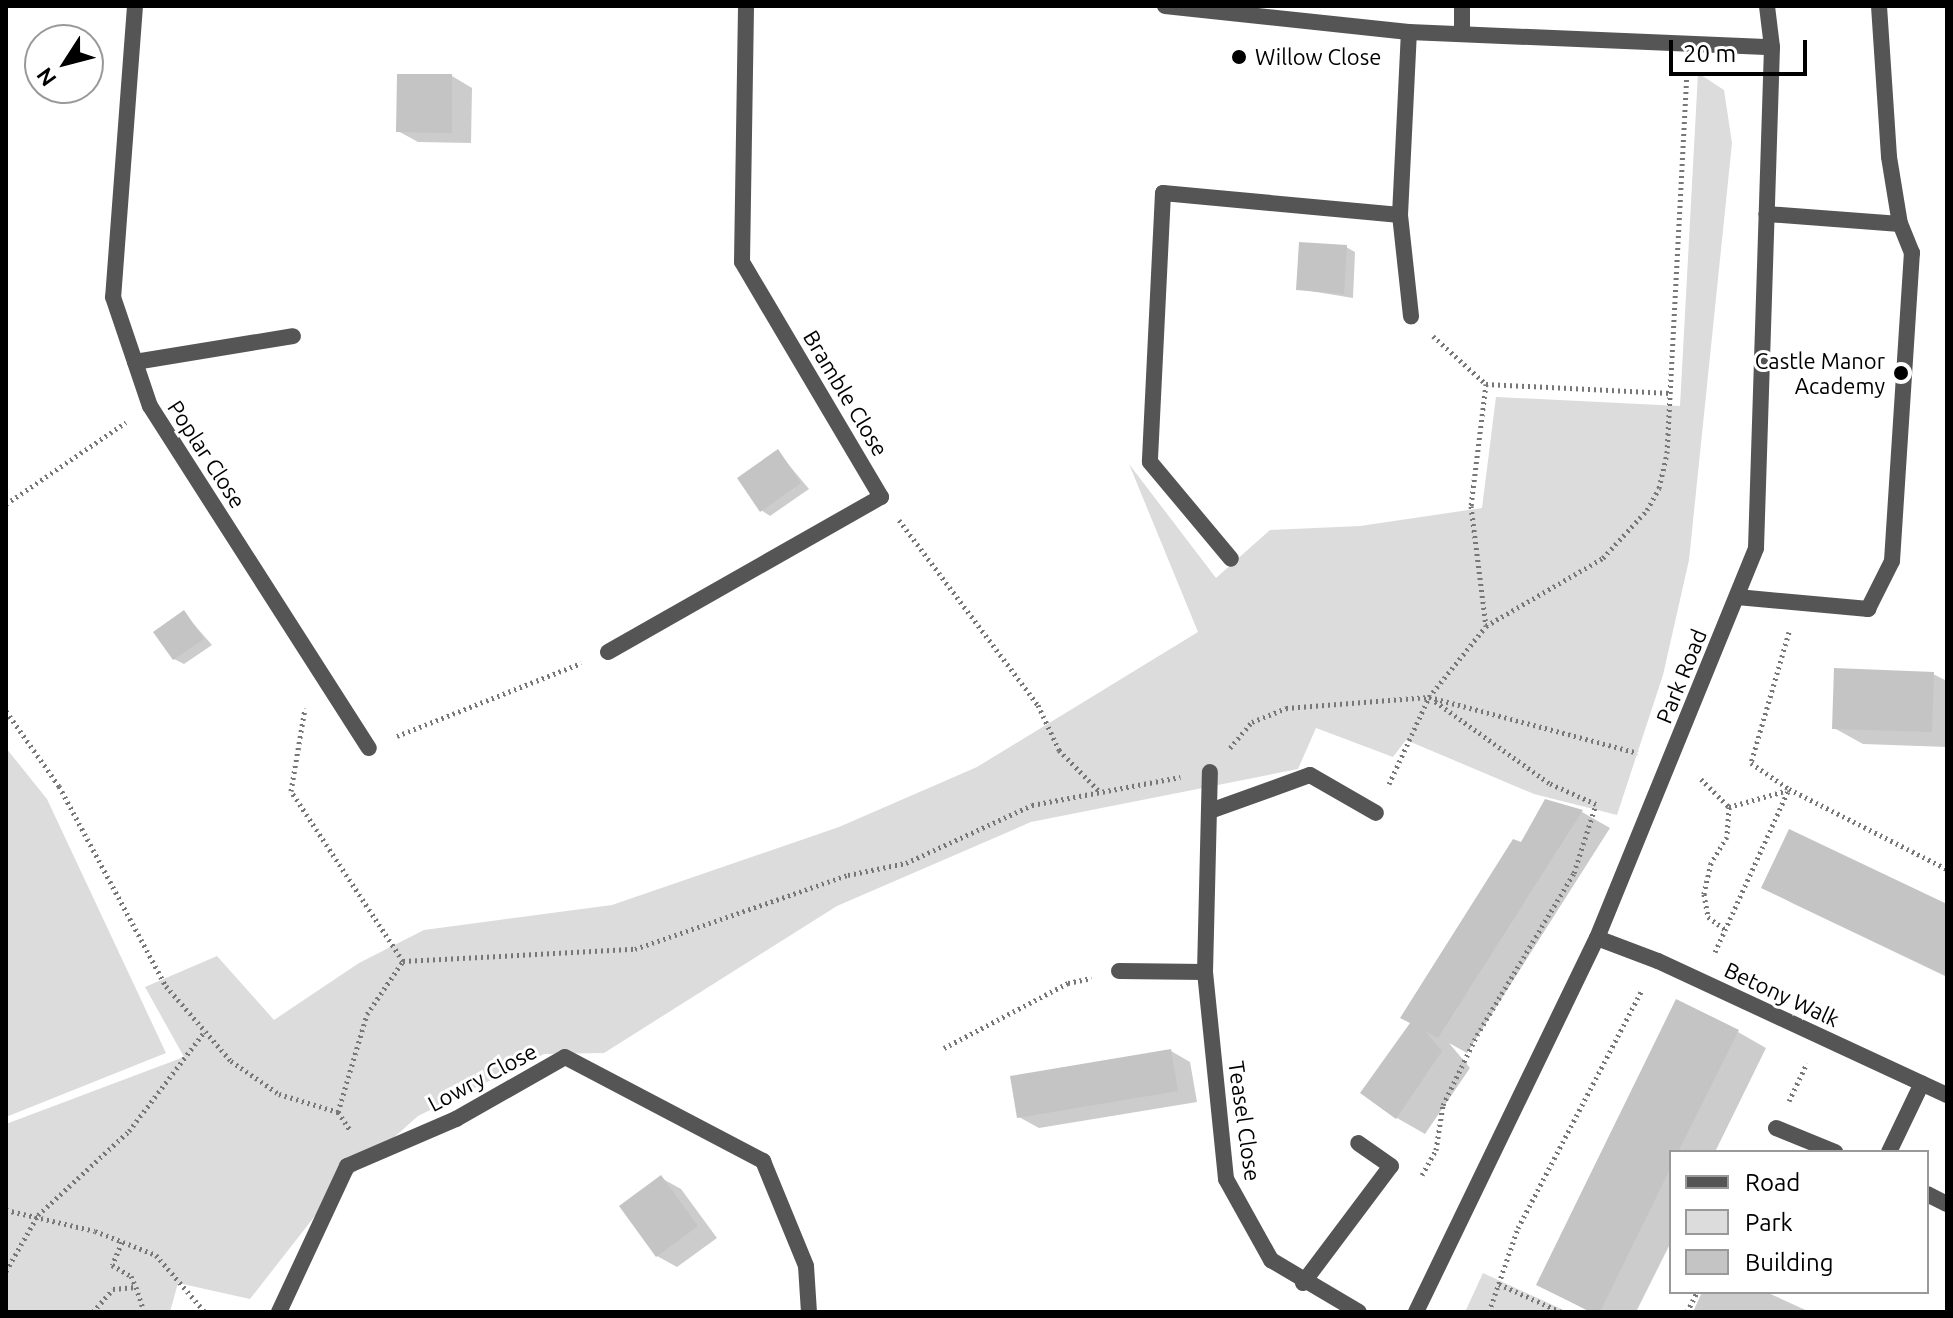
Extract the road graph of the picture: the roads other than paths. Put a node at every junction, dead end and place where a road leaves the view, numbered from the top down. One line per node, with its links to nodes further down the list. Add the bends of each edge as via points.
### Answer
1 (135, 6): 15 (street, Poplar Close, via 113,297)
2 (746, 6): 18 (street, Bramble Close, via 742,262 881,497)
3 (1165, 6): 7 (street)
4 (1462, 6): 8 (street)
5 (1767, 6): 9 (street, Park Road)
6 (1879, 6): 12 (street, via 1889,157)
7 (1409, 32): 8 (street); 11 (street)
8 (1462, 34): 9 (street)
9 (1772, 47): 10 (street, Park Road)
10 (1766, 214): 12 (street); 17 (street, Park Road, via 1756,548)
11 (1400, 215): 13 (street); 16 (street, via 1163,193 1150,462)
12 (1900, 224): 17 (street, via 1912,253 1892,561 1868,609)
13 (1411, 316)
14 (293, 336): 15 (street)
15 (135, 362): 19 (street, Poplar Close, via 150,406)
16 (1231, 559)
17 (1737, 597): 23 (street, Park Road)
18 (608, 652)
19 (369, 748)
20 (1210, 772): 21 (street, Teasel Close)
21 (1210, 811): 22 (street, via 1310,775); 25 (street, Teasel Close)
22 (1376, 813)
23 (1597, 938): 26 (street, Betony Walk); 38 (street, Park Road)
24 (1119, 971): 25 (street)
25 (1205, 972): 34 (street, Teasel Close, via 1226,1179 1271,1260)
26 (1922, 1083): 27 (street, Betony Walk); 31 (street)
27 (1947, 1095)
28 (1776, 1128): 30 (street)
29 (1358, 1143): 34 (street, via 1391,1166)
30 (1830, 1150)
31 (1890, 1150)
32 (1929, 1195): 33 (street)
33 (1947, 1204)
34 (1303, 1283): 37 (street, Teasel Close)
35 (279, 1312): 36 (street, Lowry Close, via 347,1166 456,1119 565,1057 763,1161 806,1266)
36 (809, 1312)
37 (1359, 1312)
38 (1416, 1312)

